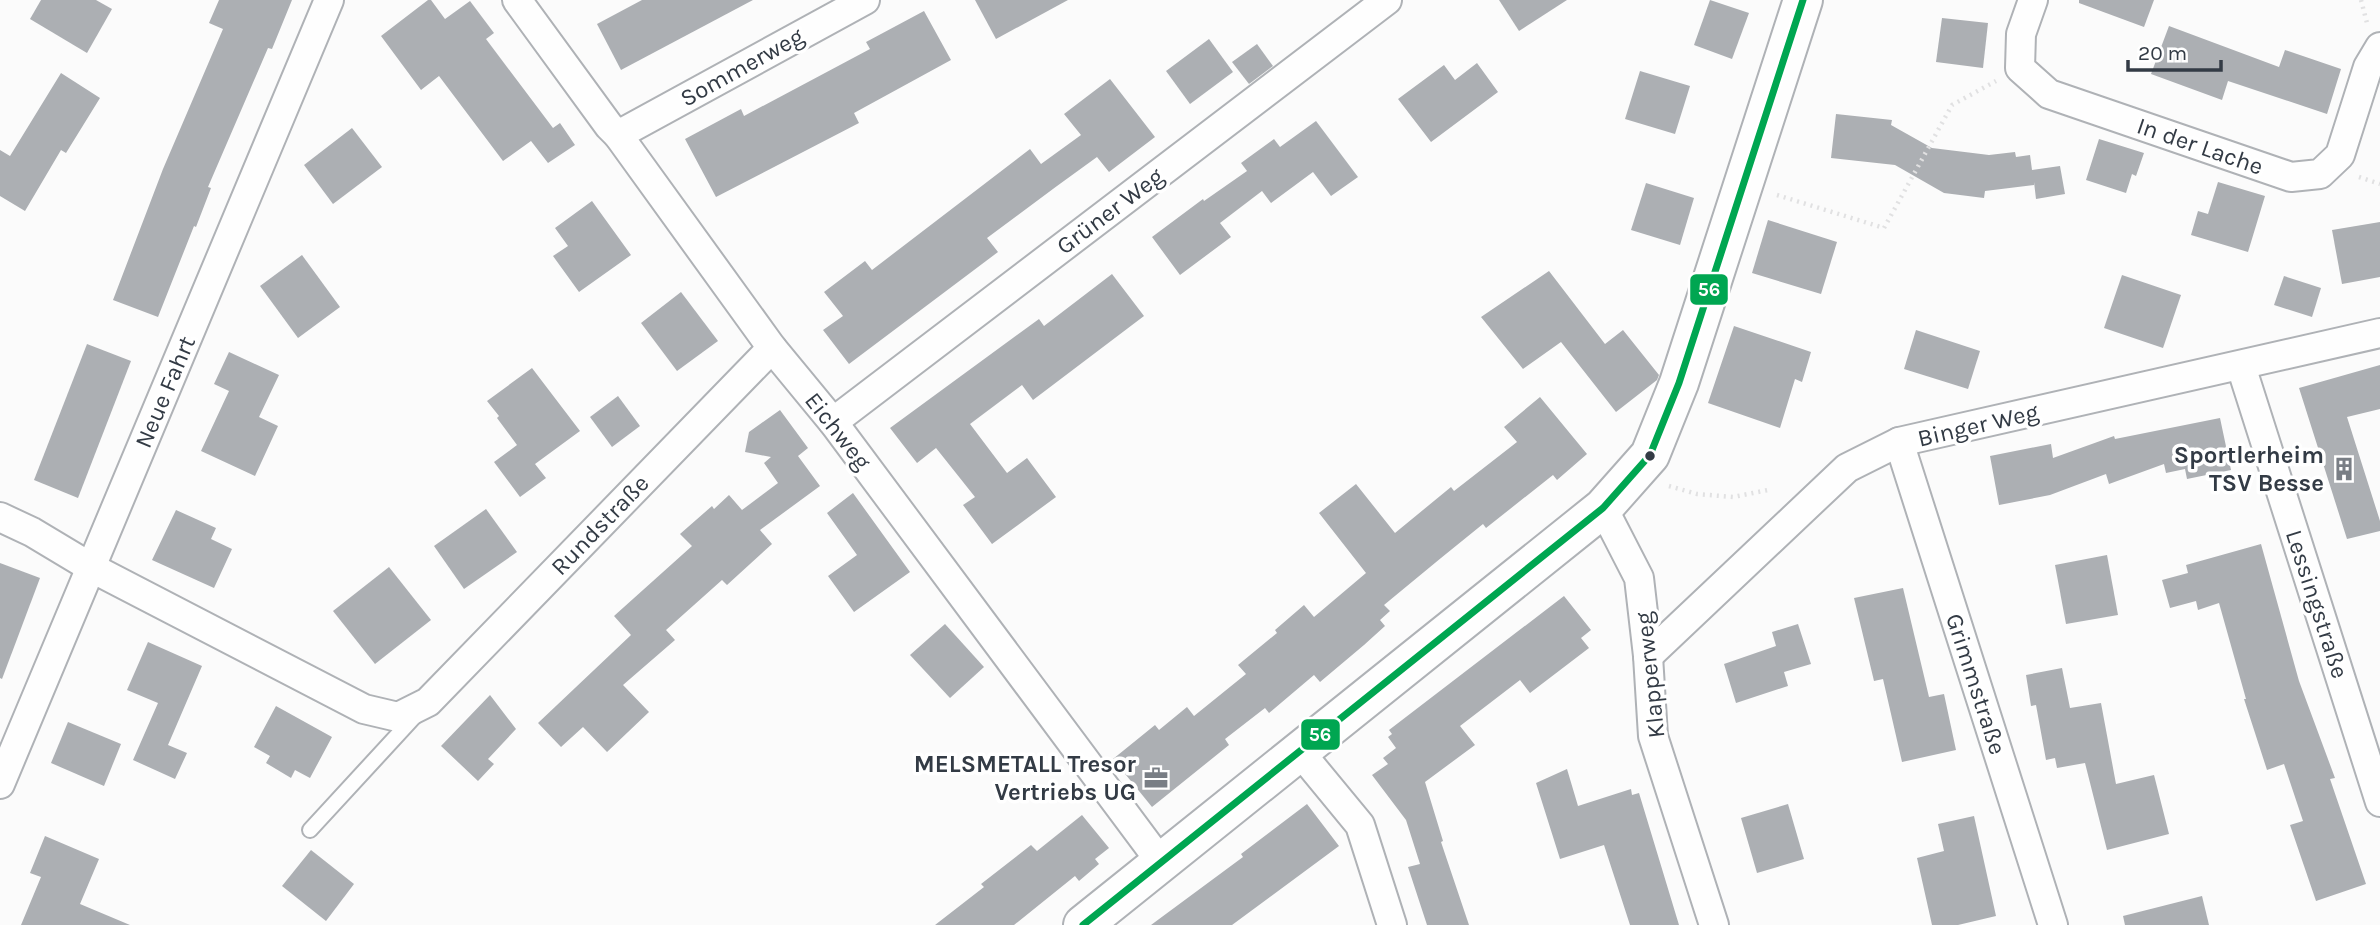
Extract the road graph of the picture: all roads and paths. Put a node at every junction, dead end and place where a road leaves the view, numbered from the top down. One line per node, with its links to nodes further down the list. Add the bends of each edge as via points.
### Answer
1 (329, 0): 20 (street, Neue Fahrt)
2 (517, 0): 9 (street, Eichweg)
3 (865, 0): 9 (street, Sommerweg)
4 (1387, 0): 14 (street, Grüner Weg)
5 (1803, 0): 10 (main road)
6 (2033, 0): 8 (street, via 2021,34)
7 (2380, 47): 8 (street, In der Lache, via 2368,67 2340,155 2320,174 2291,177 2049,94)
8 (2020, 68): 10 (path, via 1952,105 1884,228)
9 (618, 135): 12 (street, Eichweg)
10 (1742, 185): 16 (main road, via 1679,383 1650,455)
11 (2380, 333): 13 (street, Binger Weg)
12 (772, 348): 14 (street, Eichweg); 22 (street, Rundstraße)
13 (2241, 366): 15 (street, Binger Weg); 25 (street, Lessingstraße)
14 (833, 422): 27 (street, Eichweg)
15 (1899, 442): 21 (street, Binger Weg, via 1847,468); 31 (street, Grimmstraße)
16 (1631, 476): 17 (path, via 1697,494 1733,497); 18 (main road)
17 (1768, 490)
18 (1603, 509): 21 (street, Klapperweg, via 1639,578); 23 (main road)
19 (0, 517): 20 (street, Rundstraße)
20 (92, 568): 22 (street, Rundstraße, via 364,709 398,717); 24 (street, Neue Fahrt)
21 (1648, 656): 30 (street, Klapperweg, via 1653,736)
22 (428, 702): 26 (lane, Rundstraße)
23 (1300, 751): 27 (main road); 29 (street, via 1360,825)
24 (0, 784)
25 (2380, 802)
26 (310, 830)
27 (1160, 861): 28 (main road)
28 (1083, 925)
29 (1392, 925)
30 (1714, 925)
31 (2053, 925)

